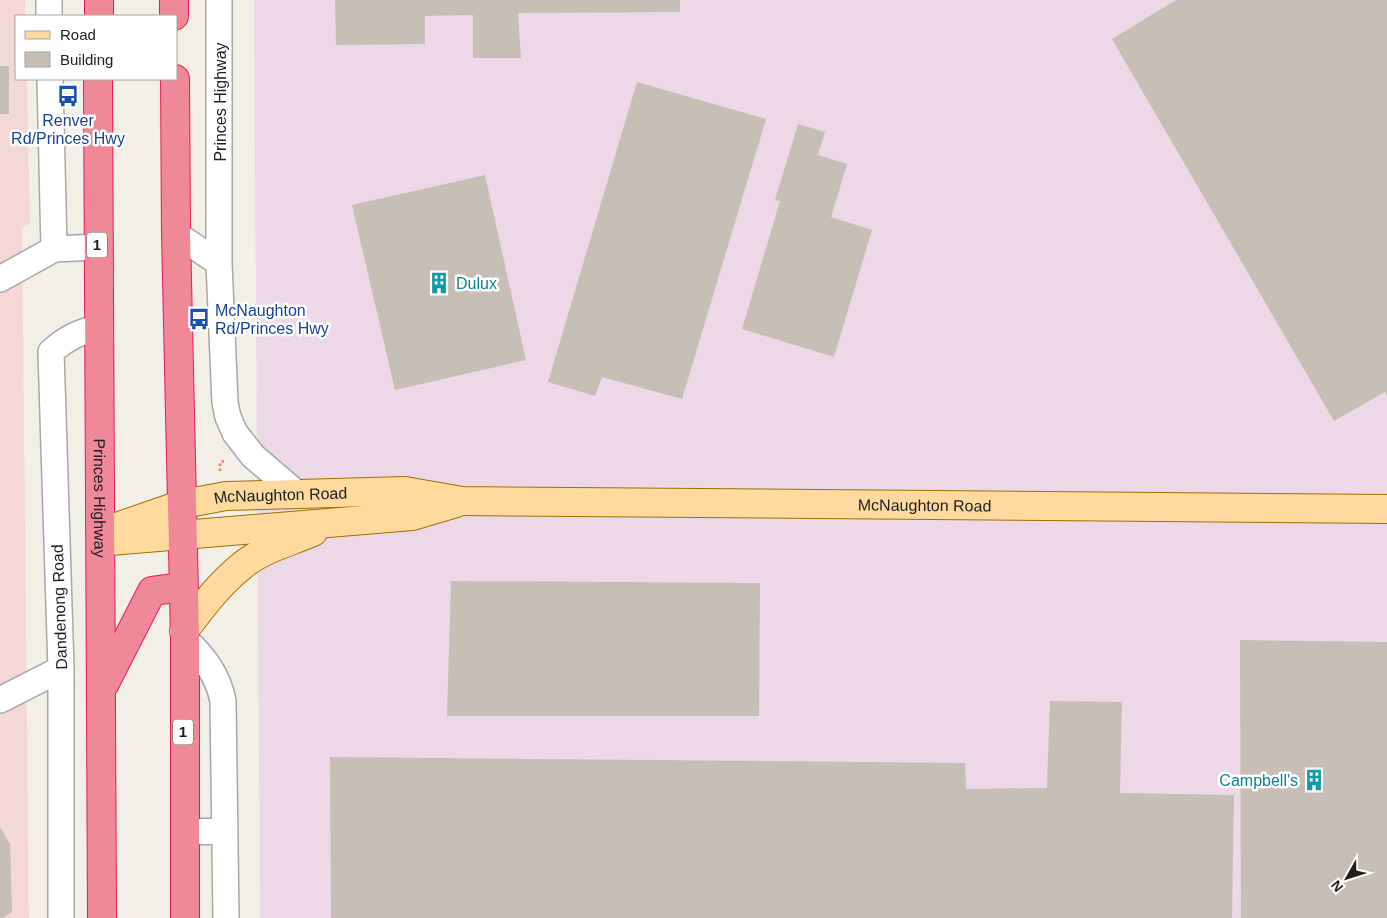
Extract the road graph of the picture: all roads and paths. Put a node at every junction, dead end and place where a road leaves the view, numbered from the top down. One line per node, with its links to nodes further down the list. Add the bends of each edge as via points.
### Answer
1 (49, 0): 5 (street)
2 (99, 0): 6 (highway)
3 (174, 0): 7 (highway)
4 (219, 0): 14 (street, Princes Highway)
5 (49, 15)
6 (99, 15)
7 (174, 15)
8 (50, 80): 13 (street)
9 (98, 80): 12 (highway, Princes Highway / 1)
10 (174, 80): 11 (highway, 1)
11 (176, 234): 14 (street); 19 (highway, 1)
12 (98, 247): 13 (street); 16 (highway, Princes Highway / 1)
13 (54, 249): 15 (street)
14 (219, 263): 17 (street, Princes Highway, via 228,417 235,433 253,456)
15 (0, 279)
16 (99, 326): 23 (highway, Princes Highway / 1); 26 (street, Dandenong Road, via 63,341 51,352)
17 (295, 492): 18 (main road, McNaughton Road, via 405,491); 19 (main road, McNaughton Road, via 226,496)
18 (462, 501): 20 (main road, McNaughton Road); 21 (main road, McNaughton Road, via 412,516)
19 (183, 504): 22 (highway, 1); 23 (main road, McNaughton Road)
20 (1387, 509)
21 (333, 524): 22 (main road, McNaughton Road); 25 (main road, via 244,564 205,603)
22 (182, 533): 23 (main road, McNaughton Road); 24 (highway, 1)
23 (102, 537): 27 (highway, Princes Highway / 1)
24 (183, 588): 25 (highway, 1); 27 (highway, via 152,591)
25 (184, 635): 29 (street, via 211,669 224,701); 30 (highway, 1)
26 (61, 670): 28 (street); 31 (street, Dandenong Road)
27 (102, 689): 32 (highway, Princes Highway / 1)
28 (0, 700)
29 (225, 831): 30 (street); 34 (street)
30 (184, 832): 33 (highway, 1)
31 (61, 918)
32 (102, 918)
33 (184, 918)
34 (226, 918)

